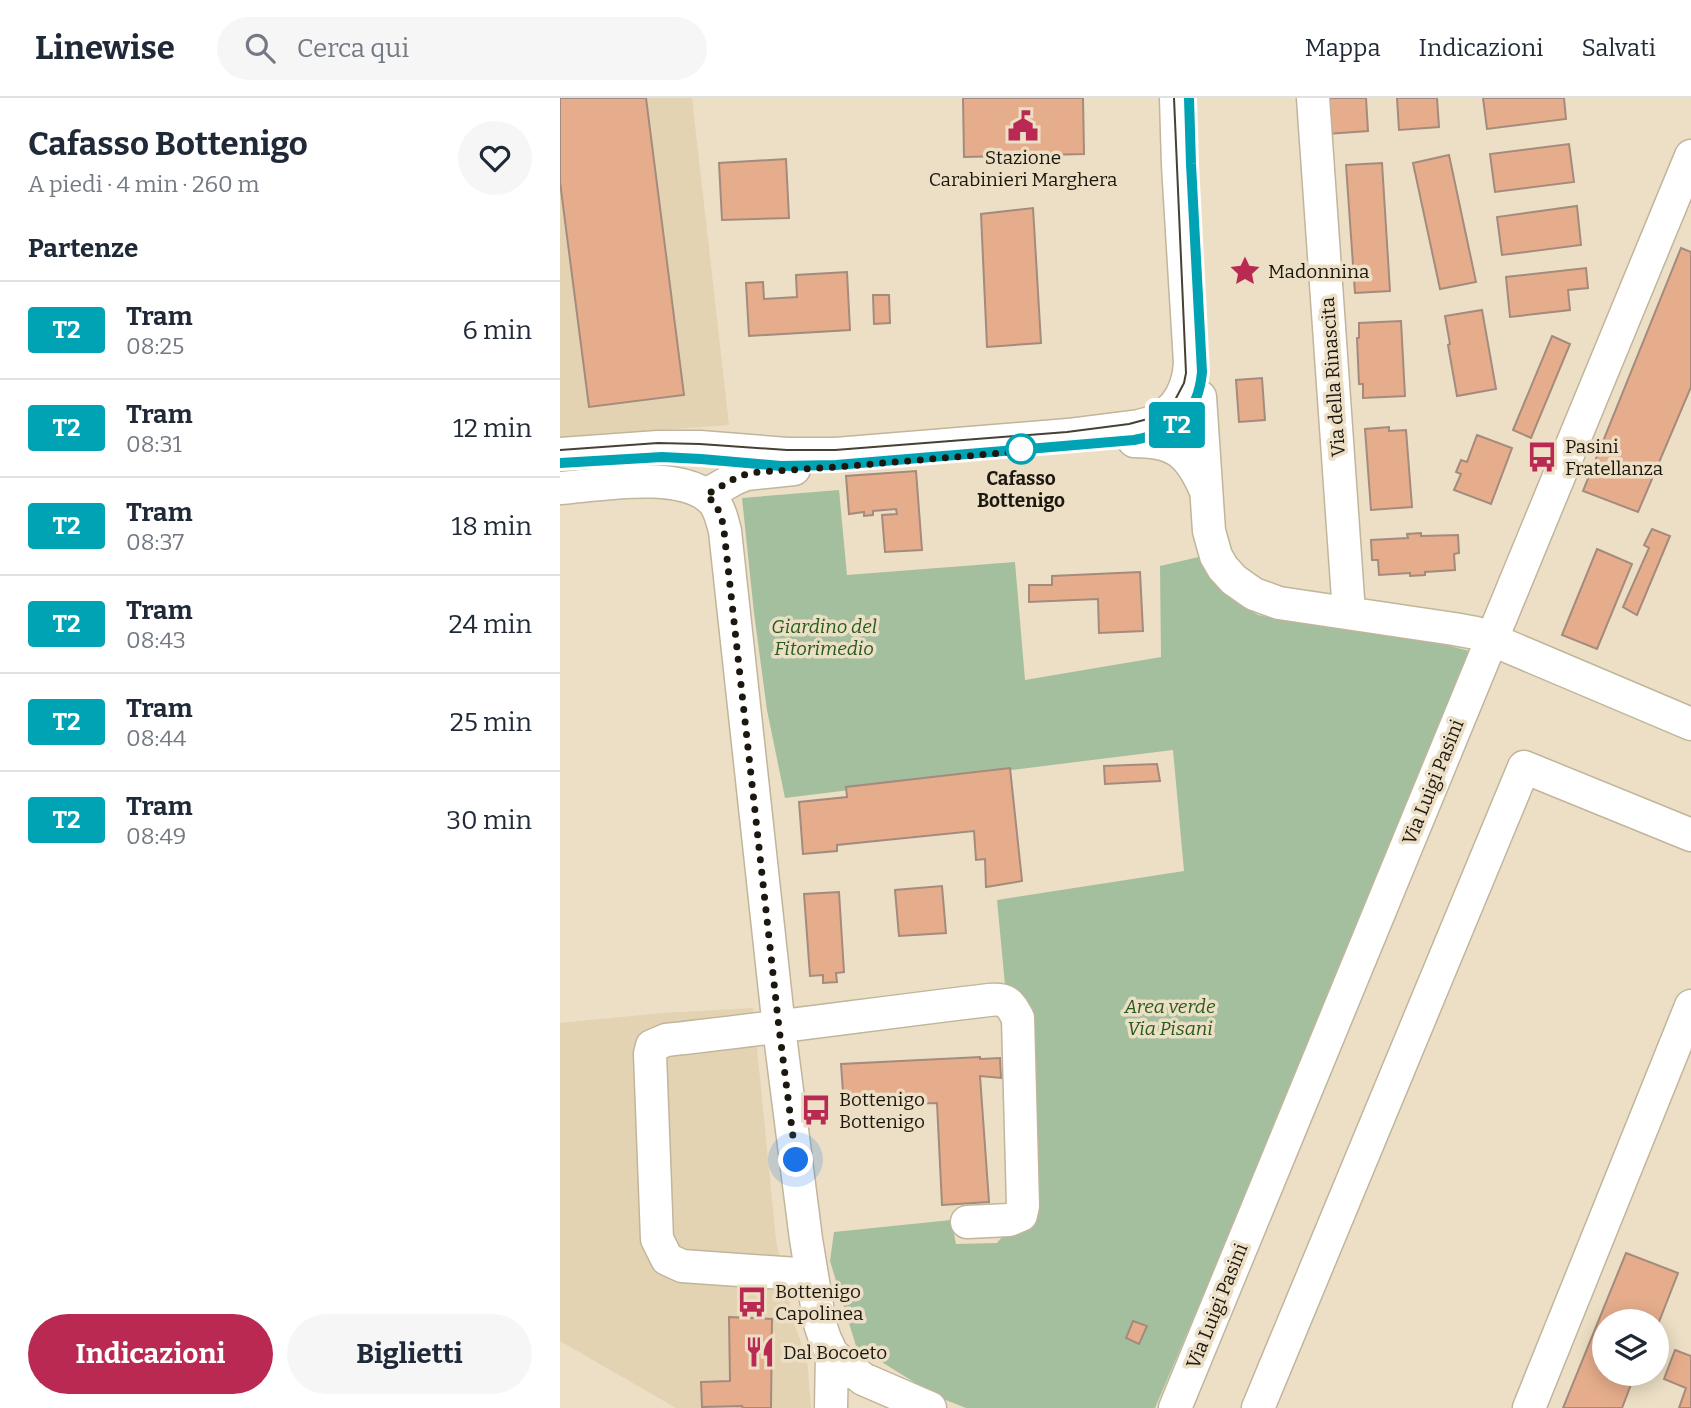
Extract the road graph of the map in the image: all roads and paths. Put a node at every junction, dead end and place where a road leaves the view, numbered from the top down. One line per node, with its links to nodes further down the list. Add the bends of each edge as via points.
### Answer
1 (1176, 98): 6 (street, via 1190,363 1183,394)
2 (1191, 98): 6 (street, via 1204,373)
3 (1313, 98): 14 (street, Via della Rinascita)
4 (1691, 156): 5 (street, Via Luigi Pasini)
5 (1681, 211): 15 (street, Via Luigi Pasini)
6 (1186, 403): 7 (street, via 1188,416 1175,428); 8 (street, via 1149,424 835,454 700,447); 12 (street)
7 (1134, 441): 10 (street); 12 (street, via 1158,442 1178,450)
8 (560, 454)
9 (560, 465): 10 (street, via 662,459)
10 (816, 468): 13 (street, via 746,474)
11 (560, 488): 13 (street, via 644,481 686,486)
12 (1206, 490): 14 (street, via 1212,545 1223,568 1243,588 1279,603)
13 (706, 495): 19 (street, via 719,510 724,531)
14 (1349, 613): 15 (street)
15 (1491, 639): 16 (street); 26 (street, Via Luigi Pasini)
16 (1691, 723)
17 (1691, 835): 27 (street, via 1524,767)
18 (1691, 1006): 28 (street)
19 (779, 1028): 20 (street, via 989,1000 1009,1003 1018,1018 1023,1206 1021,1215 1009,1220); 21 (street); 21 (street, via 666,1040 652,1046 657,1239 667,1259 682,1266)
20 (967, 1222)
21 (812, 1275): 22 (street, via 820,1324)
22 (832, 1354): 23 (street); 24 (street)
23 (880, 1399): 25 (street)
24 (831, 1408)
25 (930, 1408)
26 (1175, 1408)
27 (1258, 1408)
28 (1529, 1408)

